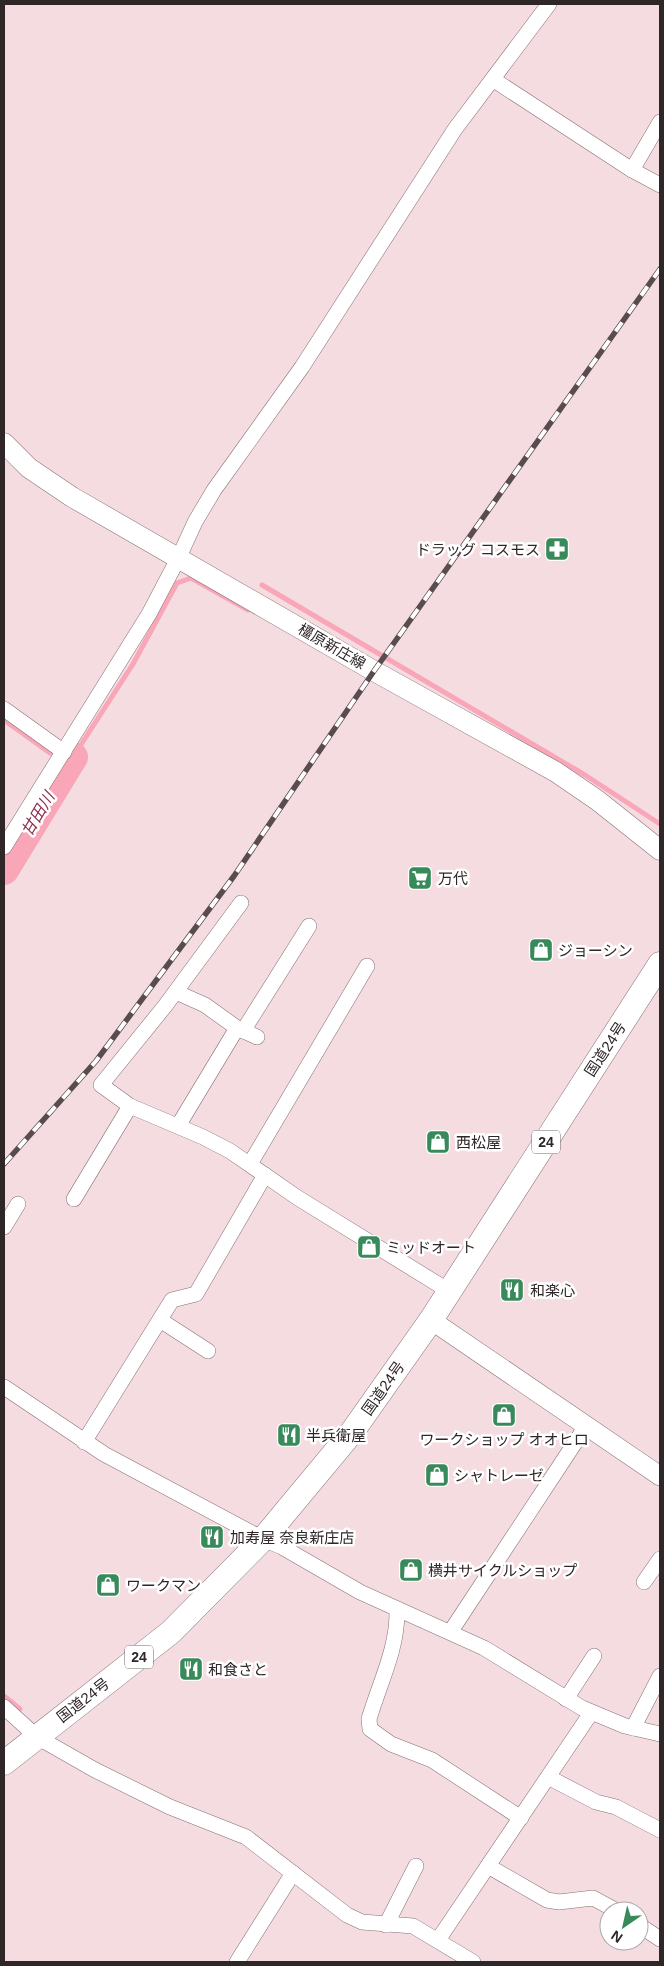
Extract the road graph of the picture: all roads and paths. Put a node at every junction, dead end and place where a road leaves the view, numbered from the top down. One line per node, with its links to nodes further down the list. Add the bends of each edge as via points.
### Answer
1 (550, 4): 2 (street)
2 (494, 80): 4 (street); 7 (street, via 440,152 328,328 214,490)
3 (660, 122): 4 (street)
4 (632, 170): 5 (street)
5 (660, 184)
6 (4, 443): 7 (main road, 橿原新庄線, via 50,483)
7 (179, 557): 9 (street, via 144,622); 11 (main road, 橿原新庄線, via 556,772 598,800)
8 (4, 709): 9 (street)
9 (64, 752): 10 (street)
10 (4, 847)
11 (660, 850)
12 (240, 903): 16 (street)
13 (309, 926): 17 (street)
14 (660, 964): 26 (highway, 国道24号 / 24)
15 (367, 966): 21 (street)
16 (176, 992): 17 (street, via 205,1005); 19 (street, via 101,1085)
17 (240, 1029): 18 (street); 20 (street)
18 (258, 1037)
19 (130, 1106): 20 (street); 23 (street)
20 (178, 1126): 21 (street)
21 (250, 1164): 22 (street)
22 (265, 1176): 26 (street); 27 (street, via 196,1294 172,1300)
23 (74, 1198)
24 (18, 1204): 25 (street)
25 (4, 1227)
26 (449, 1291): 28 (highway, 国道24号 / 24)
27 (160, 1320): 29 (street); 32 (street)
28 (431, 1320): 31 (street); 34 (highway, 国道24号 / 24, via 352,1432)
29 (208, 1351)
30 (4, 1387): 32 (street)
31 (586, 1426): 33 (street); 38 (street)
32 (84, 1442): 34 (street)
33 (660, 1476)
34 (263, 1539): 37 (street); 46 (highway, 国道24号 / 24, via 171,1632)
35 (660, 1559): 36 (street)
36 (644, 1582)
37 (397, 1609): 38 (street); 49 (street, via 391,1656 371,1713 370,1729 391,1744 432,1760)
38 (451, 1631): 41 (street)
39 (594, 1656): 41 (street)
40 (660, 1676): 44 (street)
41 (566, 1699): 43 (street)
42 (4, 1708): 46 (street)
43 (591, 1713): 44 (street); 48 (street)
44 (633, 1728): 45 (street)
45 (660, 1734)
46 (37, 1737): 47 (highway, 国道24号 / 24); 53 (street, via 122,1785 246,1837)
47 (4, 1763)
48 (548, 1777): 49 (street); 50 (street)
49 (520, 1818): 52 (street)
50 (660, 1830)
51 (416, 1866): 55 (street)
52 (488, 1866): 54 (street, via 547,1900 559,1902 593,1898); 58 (street)
53 (293, 1873): 55 (street, via 348,1915 362,1922); 59 (street)
54 (599, 1901)
55 (386, 1924): 58 (street, via 413,1926)
56 (649, 1932): 57 (street)
57 (660, 1939)
58 (438, 1940): 60 (street)
59 (238, 1962)
60 (473, 1962)

